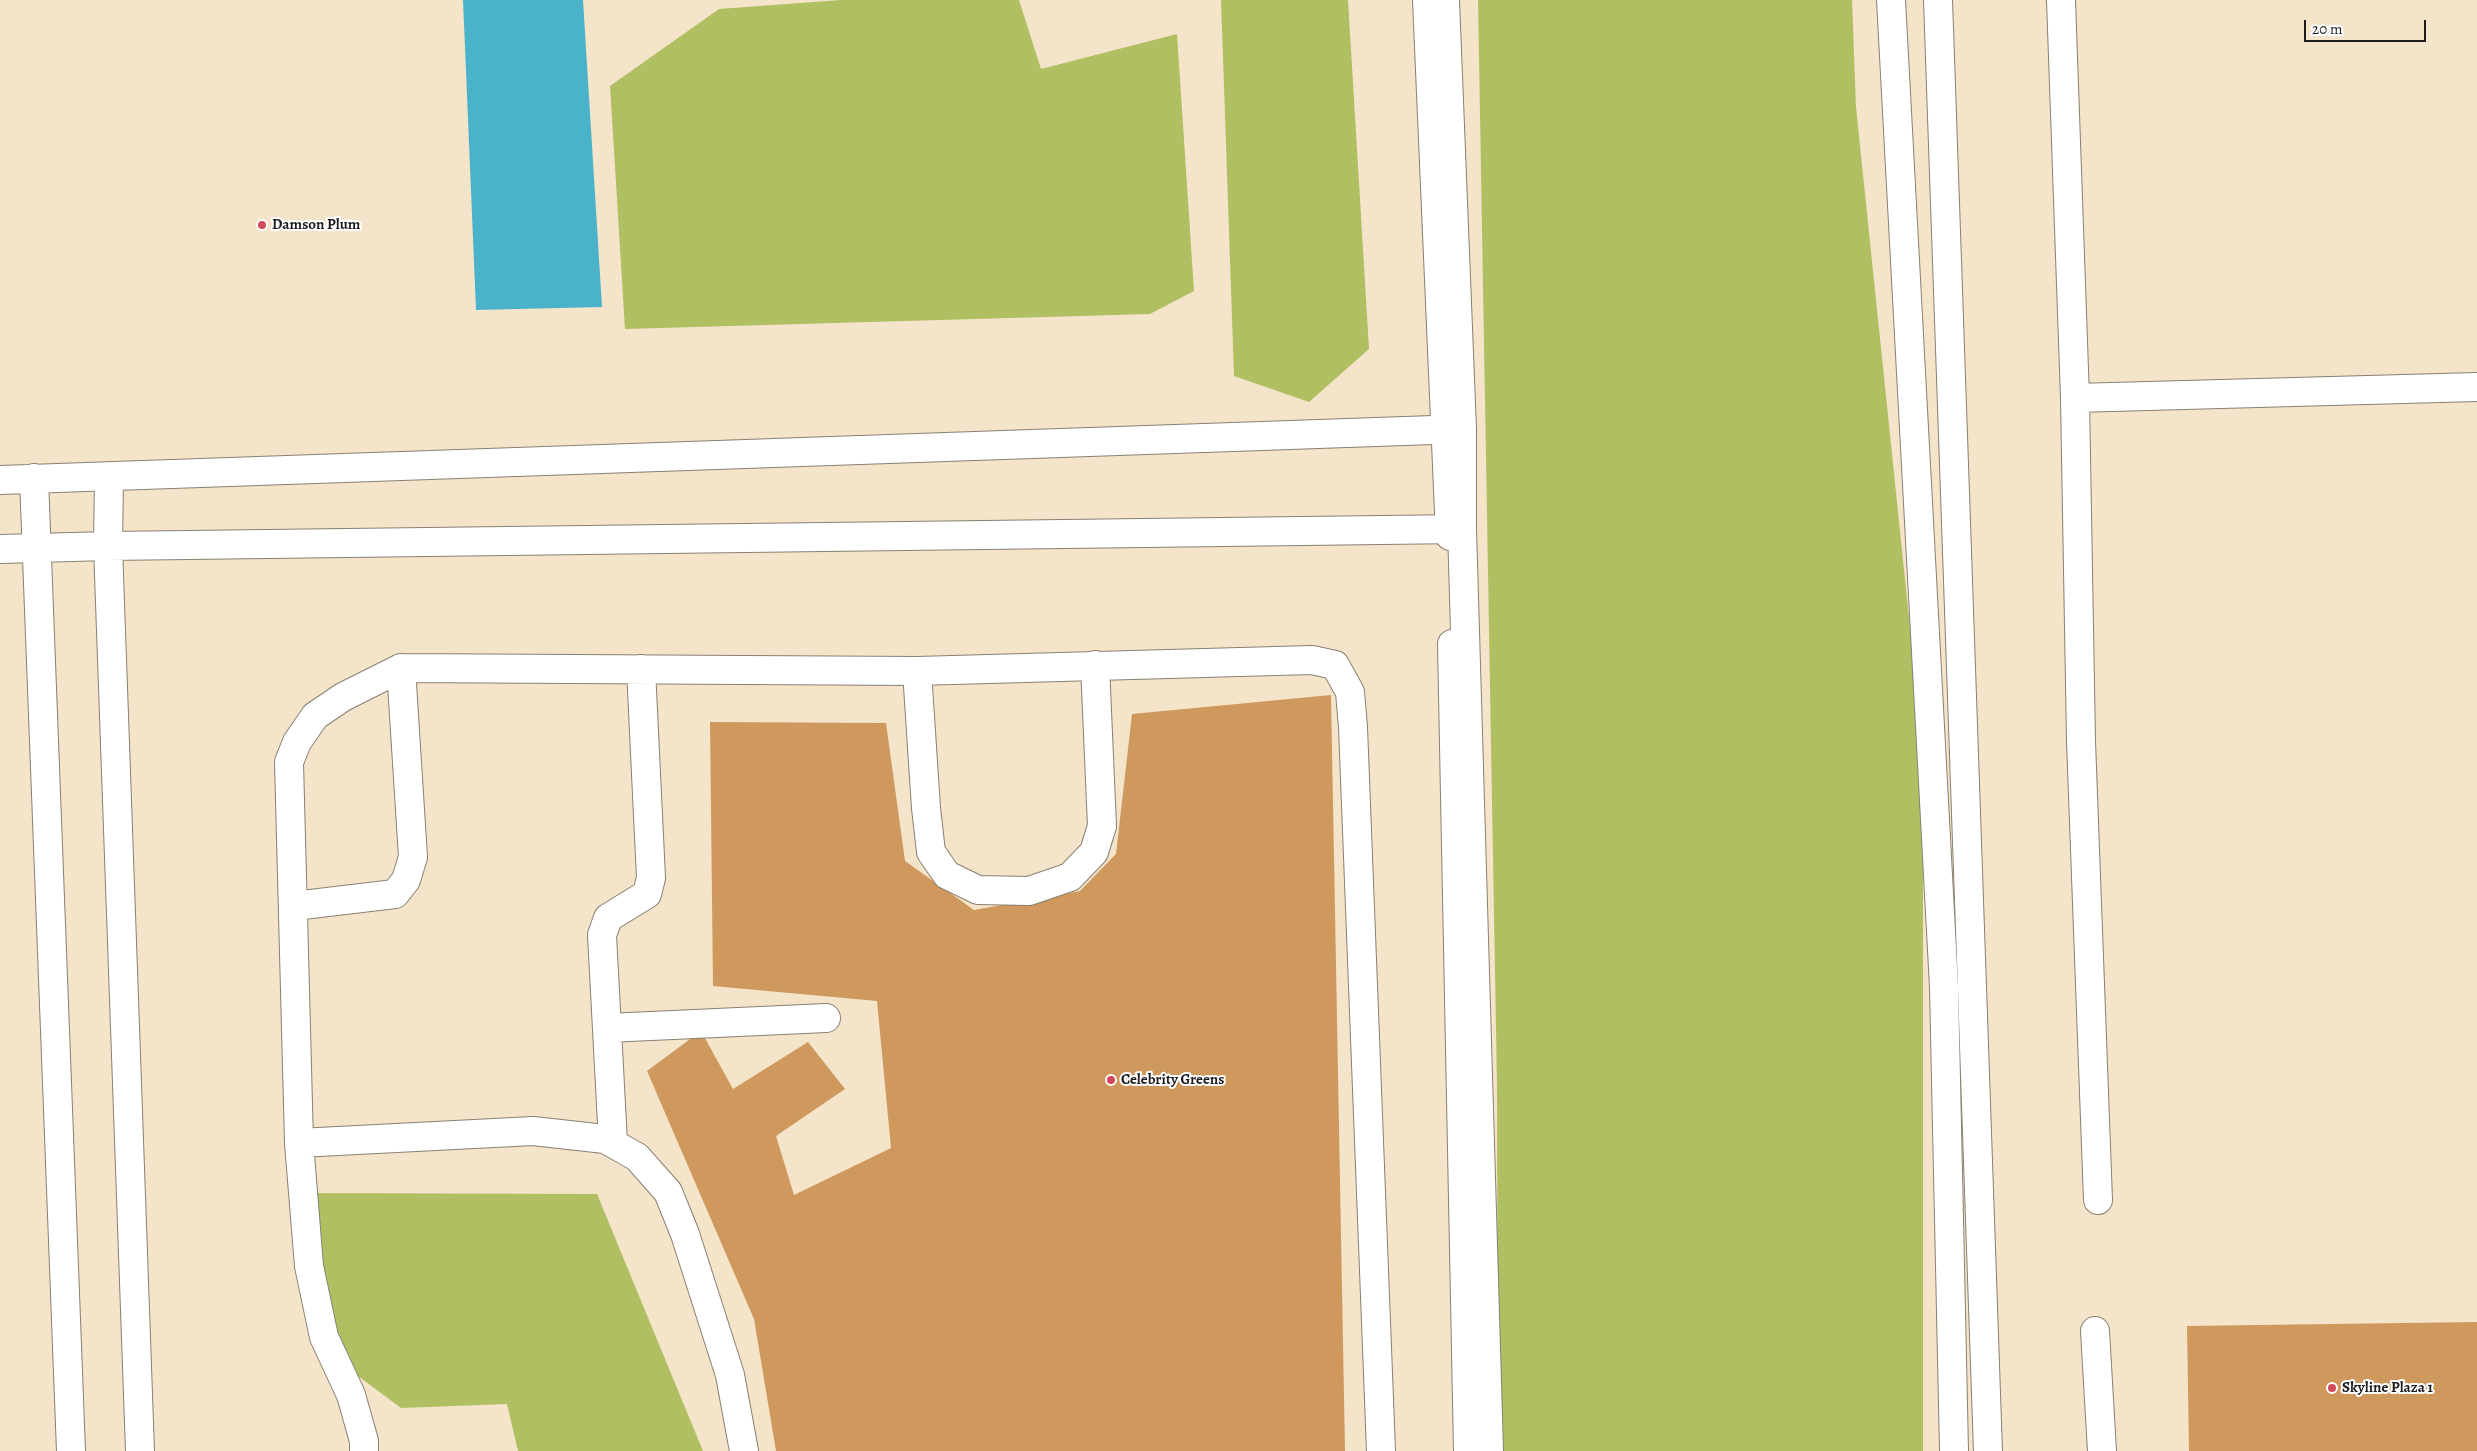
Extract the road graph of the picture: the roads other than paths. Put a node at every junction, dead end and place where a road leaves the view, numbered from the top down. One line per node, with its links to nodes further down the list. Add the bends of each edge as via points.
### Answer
1 (1427, 0): 32 (street, via 1450,548)
2 (1445, 0): 8 (street)
3 (1891, 0): 34 (street, via 1944,987)
4 (1938, 0): 35 (street)
5 (2061, 0): 7 (street)
6 (2477, 387): 7 (street)
7 (2076, 398): 25 (street, via 2081,741)
8 (1462, 429): 10 (street); 12 (street)
9 (34, 478): 10 (street); 11 (street); 14 (street)
10 (109, 478): 13 (street)
11 (0, 480)
12 (1462, 529): 13 (street); 33 (street)
13 (108, 546): 14 (street); 28 (street)
14 (36, 548): 15 (street); 27 (street)
15 (0, 549)
16 (1095, 665): 19 (street); 19 (street, via 1102,826 1094,852 1070,877 1029,891 978,890 947,875 931,852); 31 (street, via 1312,660 1335,666 1350,692)
17 (401, 668): 18 (street); 20 (street, via 343,697 315,716 297,742 289,762); 20 (street, via 413,857 406,880 395,894)
18 (641, 669): 19 (street); 22 (street, via 650,878 647,894 608,918 602,936)
19 (916, 671)
20 (294, 906): 23 (street)
21 (826, 1018): 22 (street)
22 (607, 1028): 24 (street)
23 (299, 1143): 24 (street, via 533,1131 605,1139); 29 (street, via 309,1266 324,1337 351,1395)
24 (613, 1143): 30 (street, via 637,1157 668,1192 685,1234 730,1375)
25 (2098, 1200)
26 (2095, 1331): 36 (street)
27 (71, 1451)
28 (140, 1451)
29 (364, 1451)
30 (744, 1451)
31 (1381, 1451)
32 (1468, 1451)
33 (1489, 1451)
34 (1954, 1451)
35 (1988, 1451)
36 (2102, 1451)

